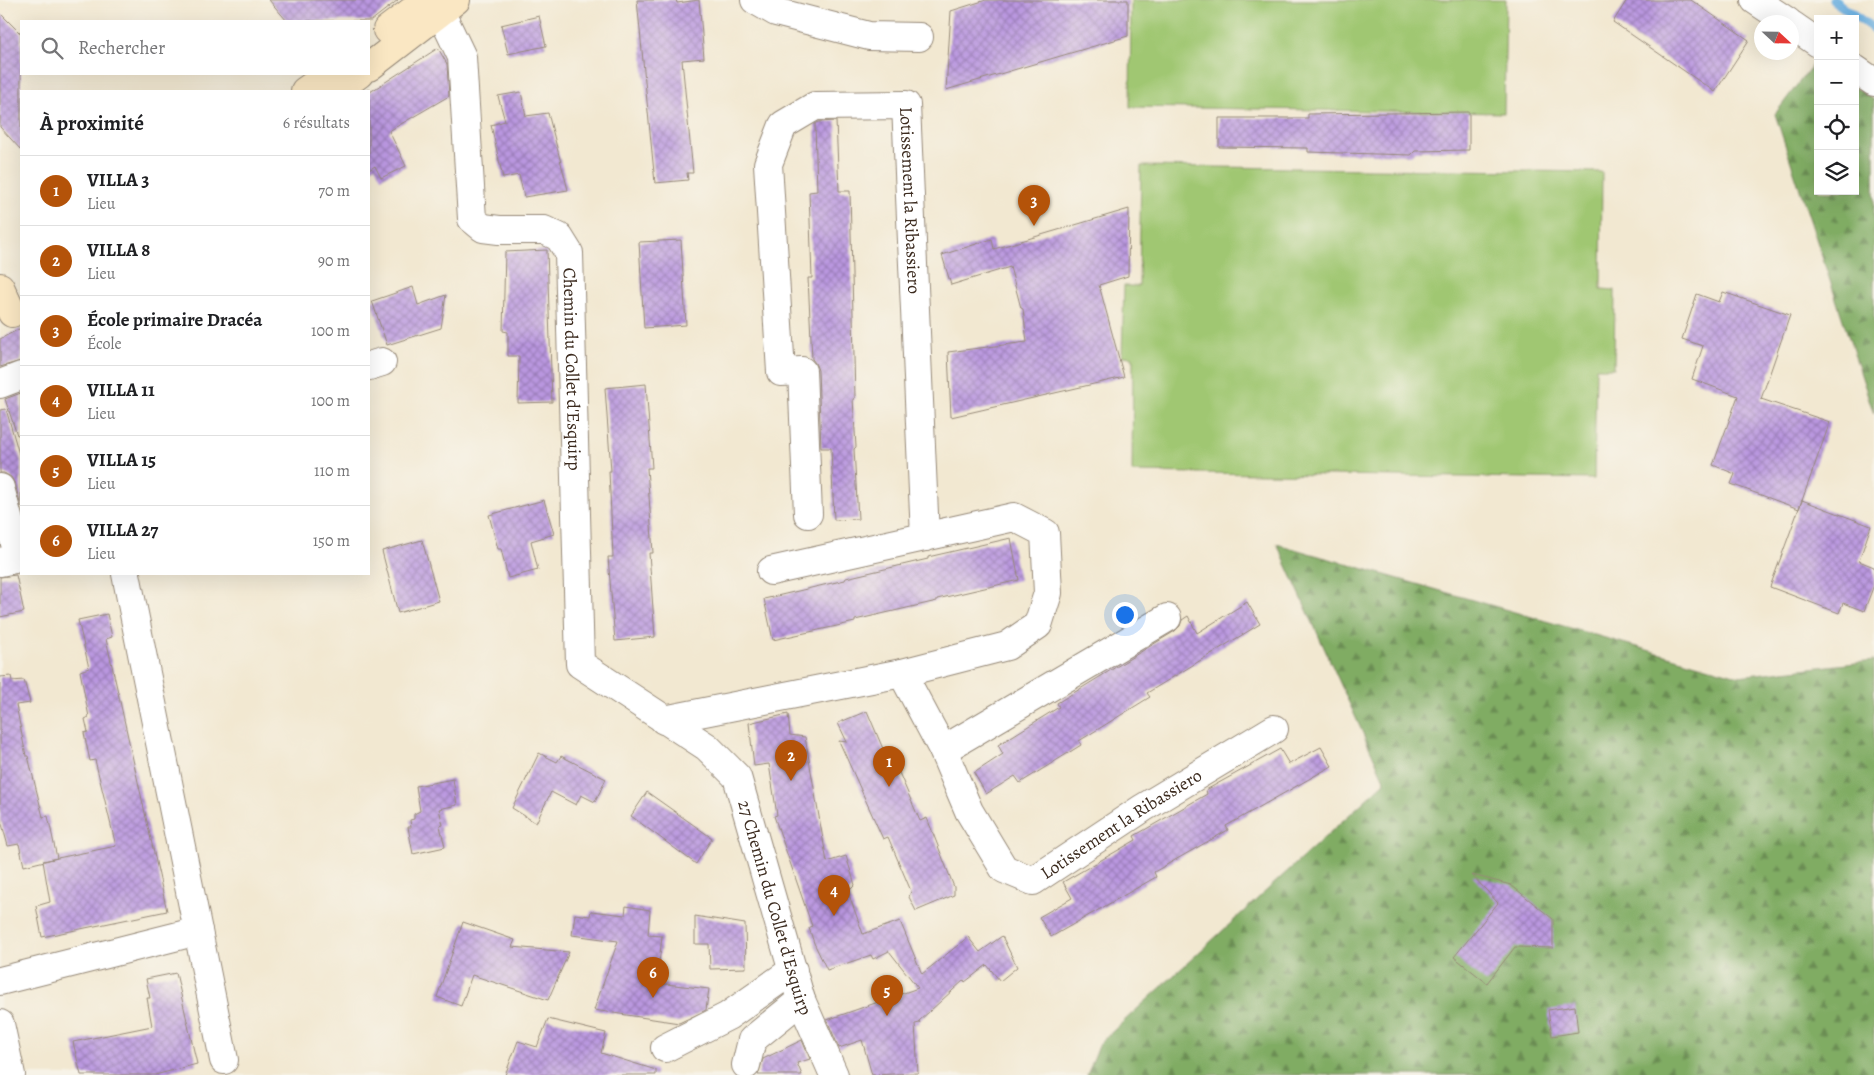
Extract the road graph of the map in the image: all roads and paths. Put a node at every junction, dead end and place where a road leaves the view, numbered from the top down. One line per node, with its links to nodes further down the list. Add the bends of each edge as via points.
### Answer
1 (755, 0): 6 (street, via 776,12 869,36)
2 (1755, 0): 4 (street)
3 (437, 3): 8 (street, via 412,11); 9 (street); 29 (street, Chemin du Collet d'Esquirp, via 462,57 472,219 483,228 544,230 560,237 569,253 580,664)
4 (1778, 15)
5 (1799, 30): 7 (street)
6 (919, 37)
7 (1814, 40)
8 (370, 43)
9 (370, 66)
10 (1859, 72): 13 (street)
11 (328, 75): 14 (street)
12 (358, 75): 15 (street)
13 (1874, 82)
14 (306, 90)
15 (337, 90)
16 (20, 277): 17 (street)
17 (0, 286): 18 (street)
18 (11, 314)
19 (20, 376): 20 (street)
20 (0, 384)
21 (0, 488): 24 (street)
22 (808, 514): 23 (street, Lotissement la Ribassiero, via 802,371 781,372 768,164 783,125 816,106 906,105)
23 (925, 537): 25 (street); 28 (street, via 1014,517 1045,533 1048,593 1038,625 1007,646)
24 (9, 560)
25 (771, 571)
26 (126, 575): 33 (street)
27 (1167, 618): 32 (street)
28 (902, 673): 29 (street); 32 (street, Lotissement la Ribassiero)
29 (664, 720): 31 (street, Chemin du Collet d'Esquirp)
30 (1274, 729): 32 (street, Lotissement la Ribassiero, via 1143,808 1033,881 1004,869 969,811)
31 (706, 748): 34 (street, 27 Chemin du Collet d'Esquirp, via 737,777)
32 (943, 750)
33 (198, 931): 35 (street); 39 (street)
34 (793, 970): 36 (street, 27 Chemin du Collet d'Esquirp); 38 (street, via 728,1016)
35 (0, 981)
36 (801, 1000): 40 (street, via 752,1040); 42 (street, 27 Chemin du Collet d'Esquirp)
37 (0, 1024): 41 (street)
38 (665, 1048)
39 (224, 1060)
40 (746, 1065)
41 (10, 1075)
42 (834, 1075)

